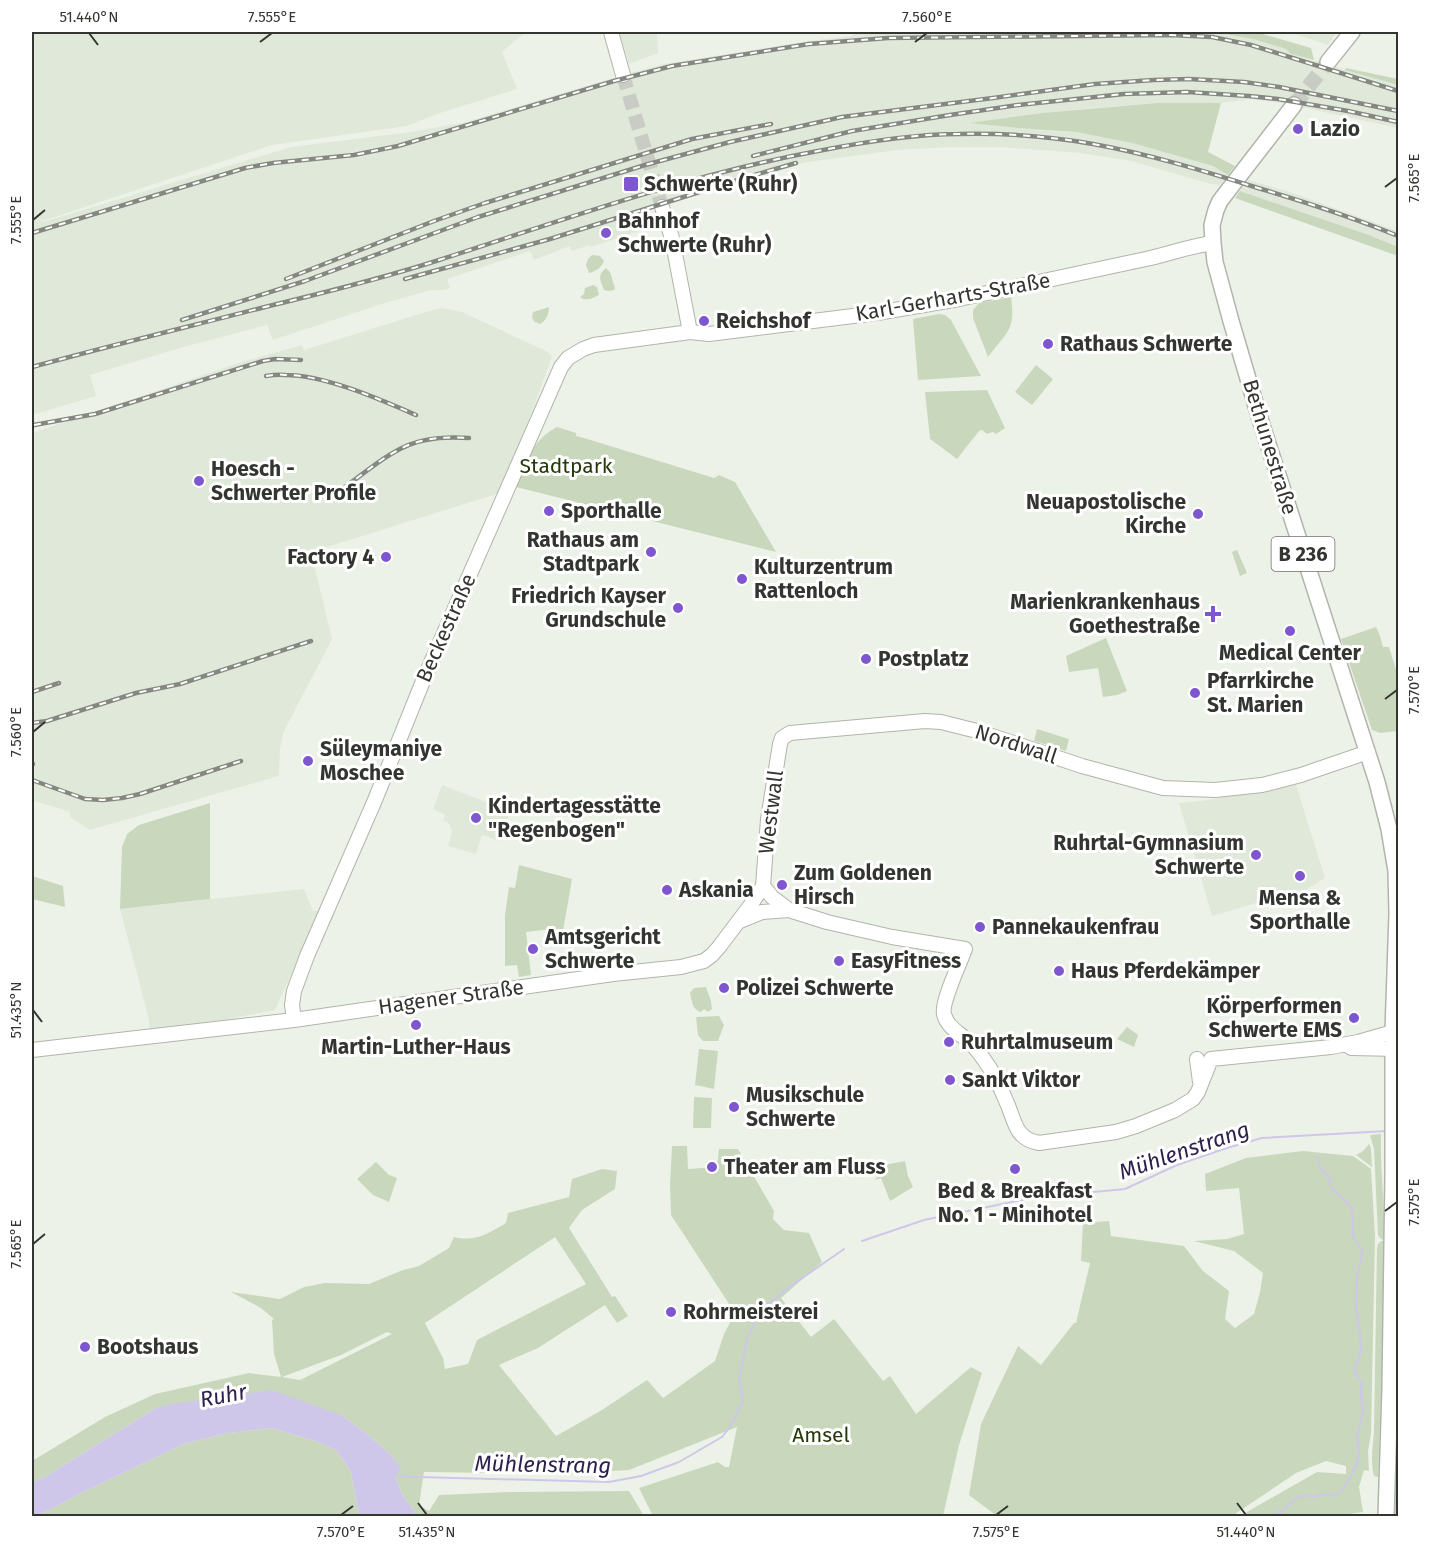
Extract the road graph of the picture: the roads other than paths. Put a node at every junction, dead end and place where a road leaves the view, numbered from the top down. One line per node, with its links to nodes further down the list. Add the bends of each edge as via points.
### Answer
1 (610, 32): 4 (main road)
2 (1352, 32): 3 (main road)
3 (1328, 62)
4 (623, 75)
5 (1294, 105): 7 (main road, B 236, via 1221,201 1212,225)
6 (662, 207): 8 (main road)
7 (1213, 243): 8 (main road, Karl-Gerharts-Straße, via 1007,289 891,310 708,334); 10 (main road, Bethunestraße / B 236, via 1235,336)
8 (690, 332): 14 (main road, Beckestraße, via 594,345 561,366 307,956 294,991)
9 (782, 738): 10 (main road, Nordwall, via 790,733 940,722 1163,788 1215,790 1262,785); 11 (main road, Westwall, via 768,819)
10 (1368, 752): 15 (main road, B 236, via 1396,871)
11 (763, 886): 12 (main road); 13 (main road, Hagener Straße)
12 (789, 910): 13 (main road, via 762,912); 16 (main road, via 892,937 965,949 944,1004 944,1015 990,1068 1014,1124 1033,1142 1116,1132 1185,1105 1201,1087 1204,1059)
13 (740, 921): 14 (main road, Hagener Straße, via 712,955 695,964)
14 (294, 1020): 17 (main road, Hagener Straße)
15 (1396, 1032): 16 (main road); 18 (main road, B 236)
16 (1331, 1047): 18 (main road)
17 (32, 1050)
18 (1396, 1050): 19 (main road, B 236)
19 (1386, 1516)

